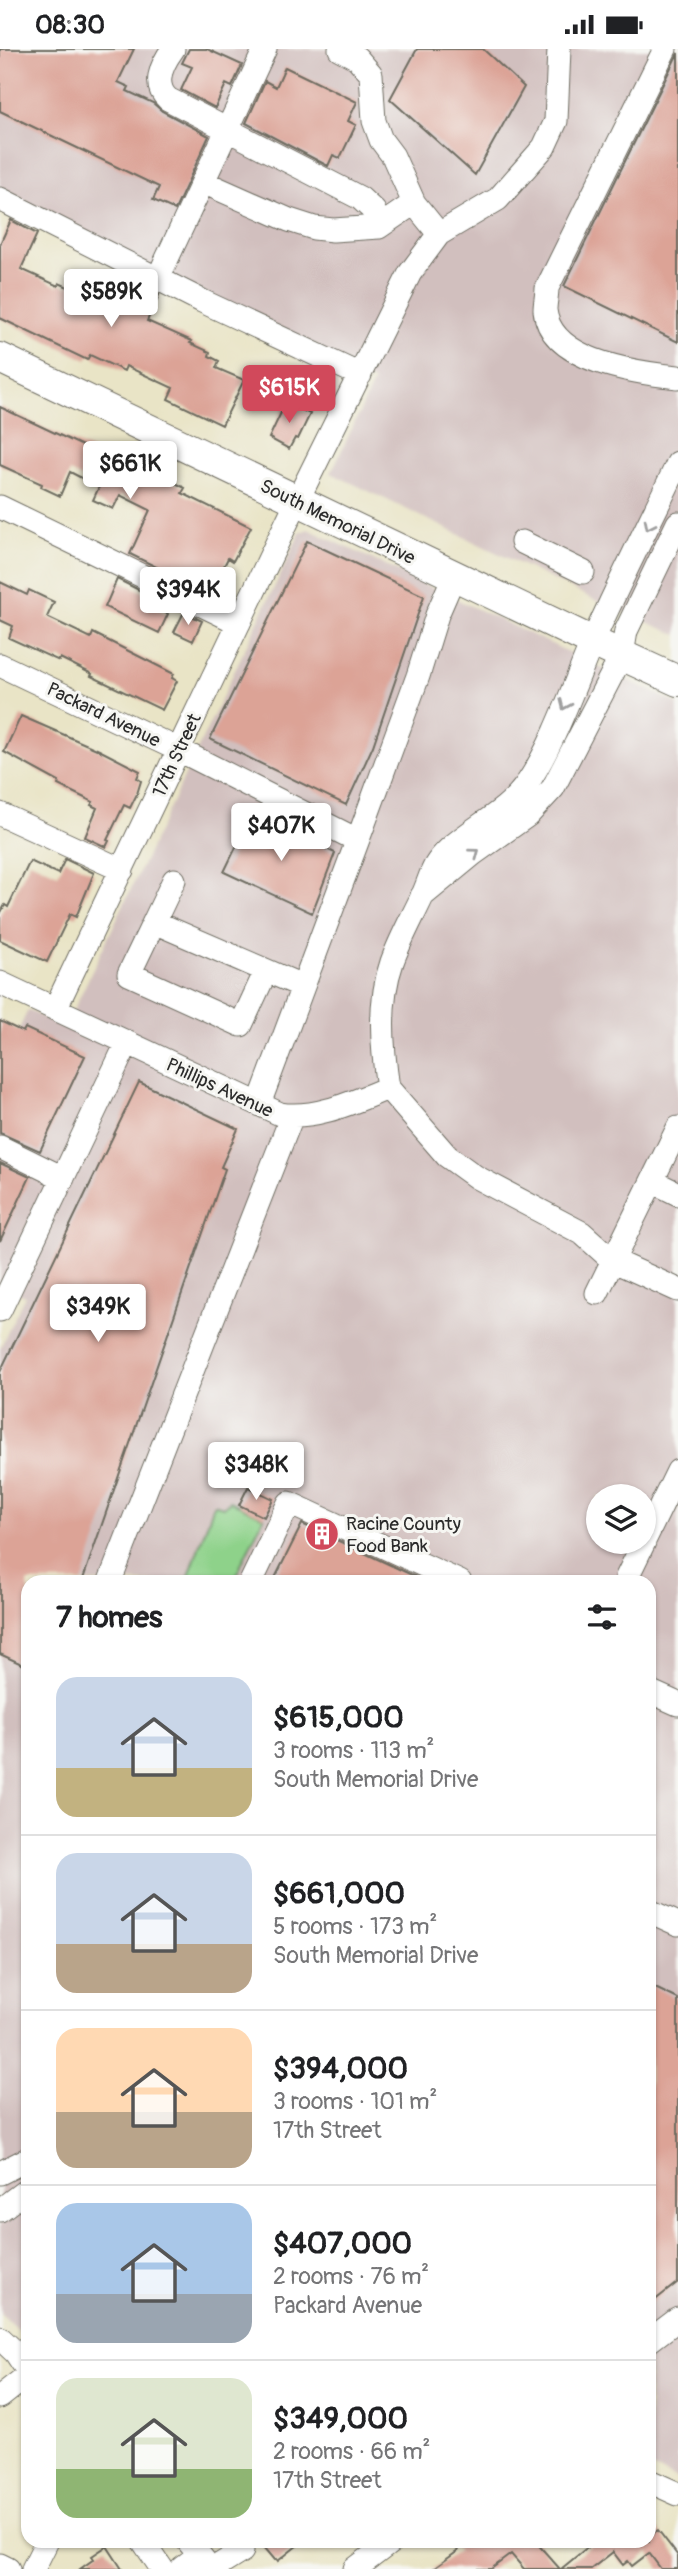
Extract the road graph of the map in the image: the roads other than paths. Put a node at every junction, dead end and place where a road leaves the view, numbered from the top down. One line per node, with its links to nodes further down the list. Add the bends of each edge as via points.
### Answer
1 (173, 49): 6 (street, via 160,73 161,93)
2 (263, 49): 6 (street)
3 (340, 49): 9 (street, via 357,58 371,74 374,121)
4 (559, 49): 11 (street, via 556,121 544,147 499,199)
5 (665, 49): 15 (street, via 547,288 545,311 553,330 577,352 599,362)
6 (228, 128): 7 (street); 10 (street, via 367,202)
7 (203, 182): 10 (street, via 314,227); 12 (street)
8 (0, 199): 12 (street)
9 (414, 203): 10 (street); 11 (street)
10 (379, 227)
11 (439, 234): 14 (street, 17th Street, via 410,273)
12 (158, 278): 14 (street)
13 (0, 358): 17 (main road, South Memorial Drive)
14 (360, 375): 17 (street, 17th Street)
15 (678, 377)
16 (678, 463): 24 (street, one-way to 24)
17 (297, 501): 22 (main road, South Memorial Drive); 23 (street, 17th Street)
18 (0, 507): 23 (street)
19 (678, 523): 25 (street, via 626,631)
20 (522, 542): 21 (street)
21 (583, 572)
22 (454, 576): 24 (main road, South Memorial Drive); 30 (street)
23 (239, 623): 28 (street, 17th Street)
24 (593, 642): 25 (main road, South Memorial Drive); 33 (street, one-way to 33, via 526,785 450,849 431,870)
25 (622, 655): 27 (main road, South Memorial Drive); 33 (street, one-way to 25, via 528,815 553,788)
26 (0, 665): 28 (street, Packard Avenue)
27 (678, 681)
28 (179, 750): 30 (street, Packard Avenue); 31 (street, 17th Street)
29 (0, 814): 31 (street)
30 (357, 840): 37 (street)
31 (122, 870): 38 (street, 17th Street)
32 (174, 880): 34 (street)
33 (422, 896): 40 (street, via 391,964 382,1045)
34 (154, 922): 35 (street); 35 (street, via 129,974 241,1024)
35 (266, 971): 37 (street)
36 (0, 983): 38 (street, Phillips Avenue)
37 (302, 986): 41 (street)
38 (55, 1009): 39 (street, Phillips Avenue)
39 (127, 1043): 41 (street, Phillips Avenue); 45 (street)
40 (388, 1088): 42 (street, Phillips Avenue, via 356,1101); 48 (street, via 447,1156 476,1177 582,1233)
41 (259, 1104): 42 (street, Phillips Avenue)
42 (292, 1116): 55 (street)
43 (678, 1128): 46 (street)
44 (0, 1147): 45 (street)
45 (63, 1178): 51 (street)
46 (652, 1181): 47 (street); 48 (street)
47 (678, 1194)
48 (612, 1260): 49 (street); 50 (street)
49 (678, 1290)
50 (597, 1293)
51 (3, 1298)
52 (678, 1471): 53 (street)
53 (656, 1516)
54 (638, 1554): 58 (street)
55 (112, 1575)
56 (254, 1575): 57 (street, via 289,1503)
57 (445, 1575)
58 (627, 1575)
59 (656, 1694): 60 (street)
60 (678, 1704)
61 (656, 1914): 62 (street)
62 (678, 1924)
63 (21, 2162): 64 (street)
64 (0, 2173)
65 (21, 2194): 66 (street)
66 (0, 2210)
67 (678, 2319): 68 (street)
68 (656, 2336)
69 (0, 2338): 70 (street)
70 (21, 2361)
71 (21, 2379): 72 (street)
72 (0, 2397)
73 (656, 2483): 74 (street)
74 (678, 2494)
75 (44, 2548): 80 (street)
76 (148, 2548): 81 (street)
77 (382, 2548): 82 (street)
78 (0, 2565): 79 (street)
79 (8, 2569)
80 (33, 2569)
81 (162, 2569)
82 (355, 2569)

